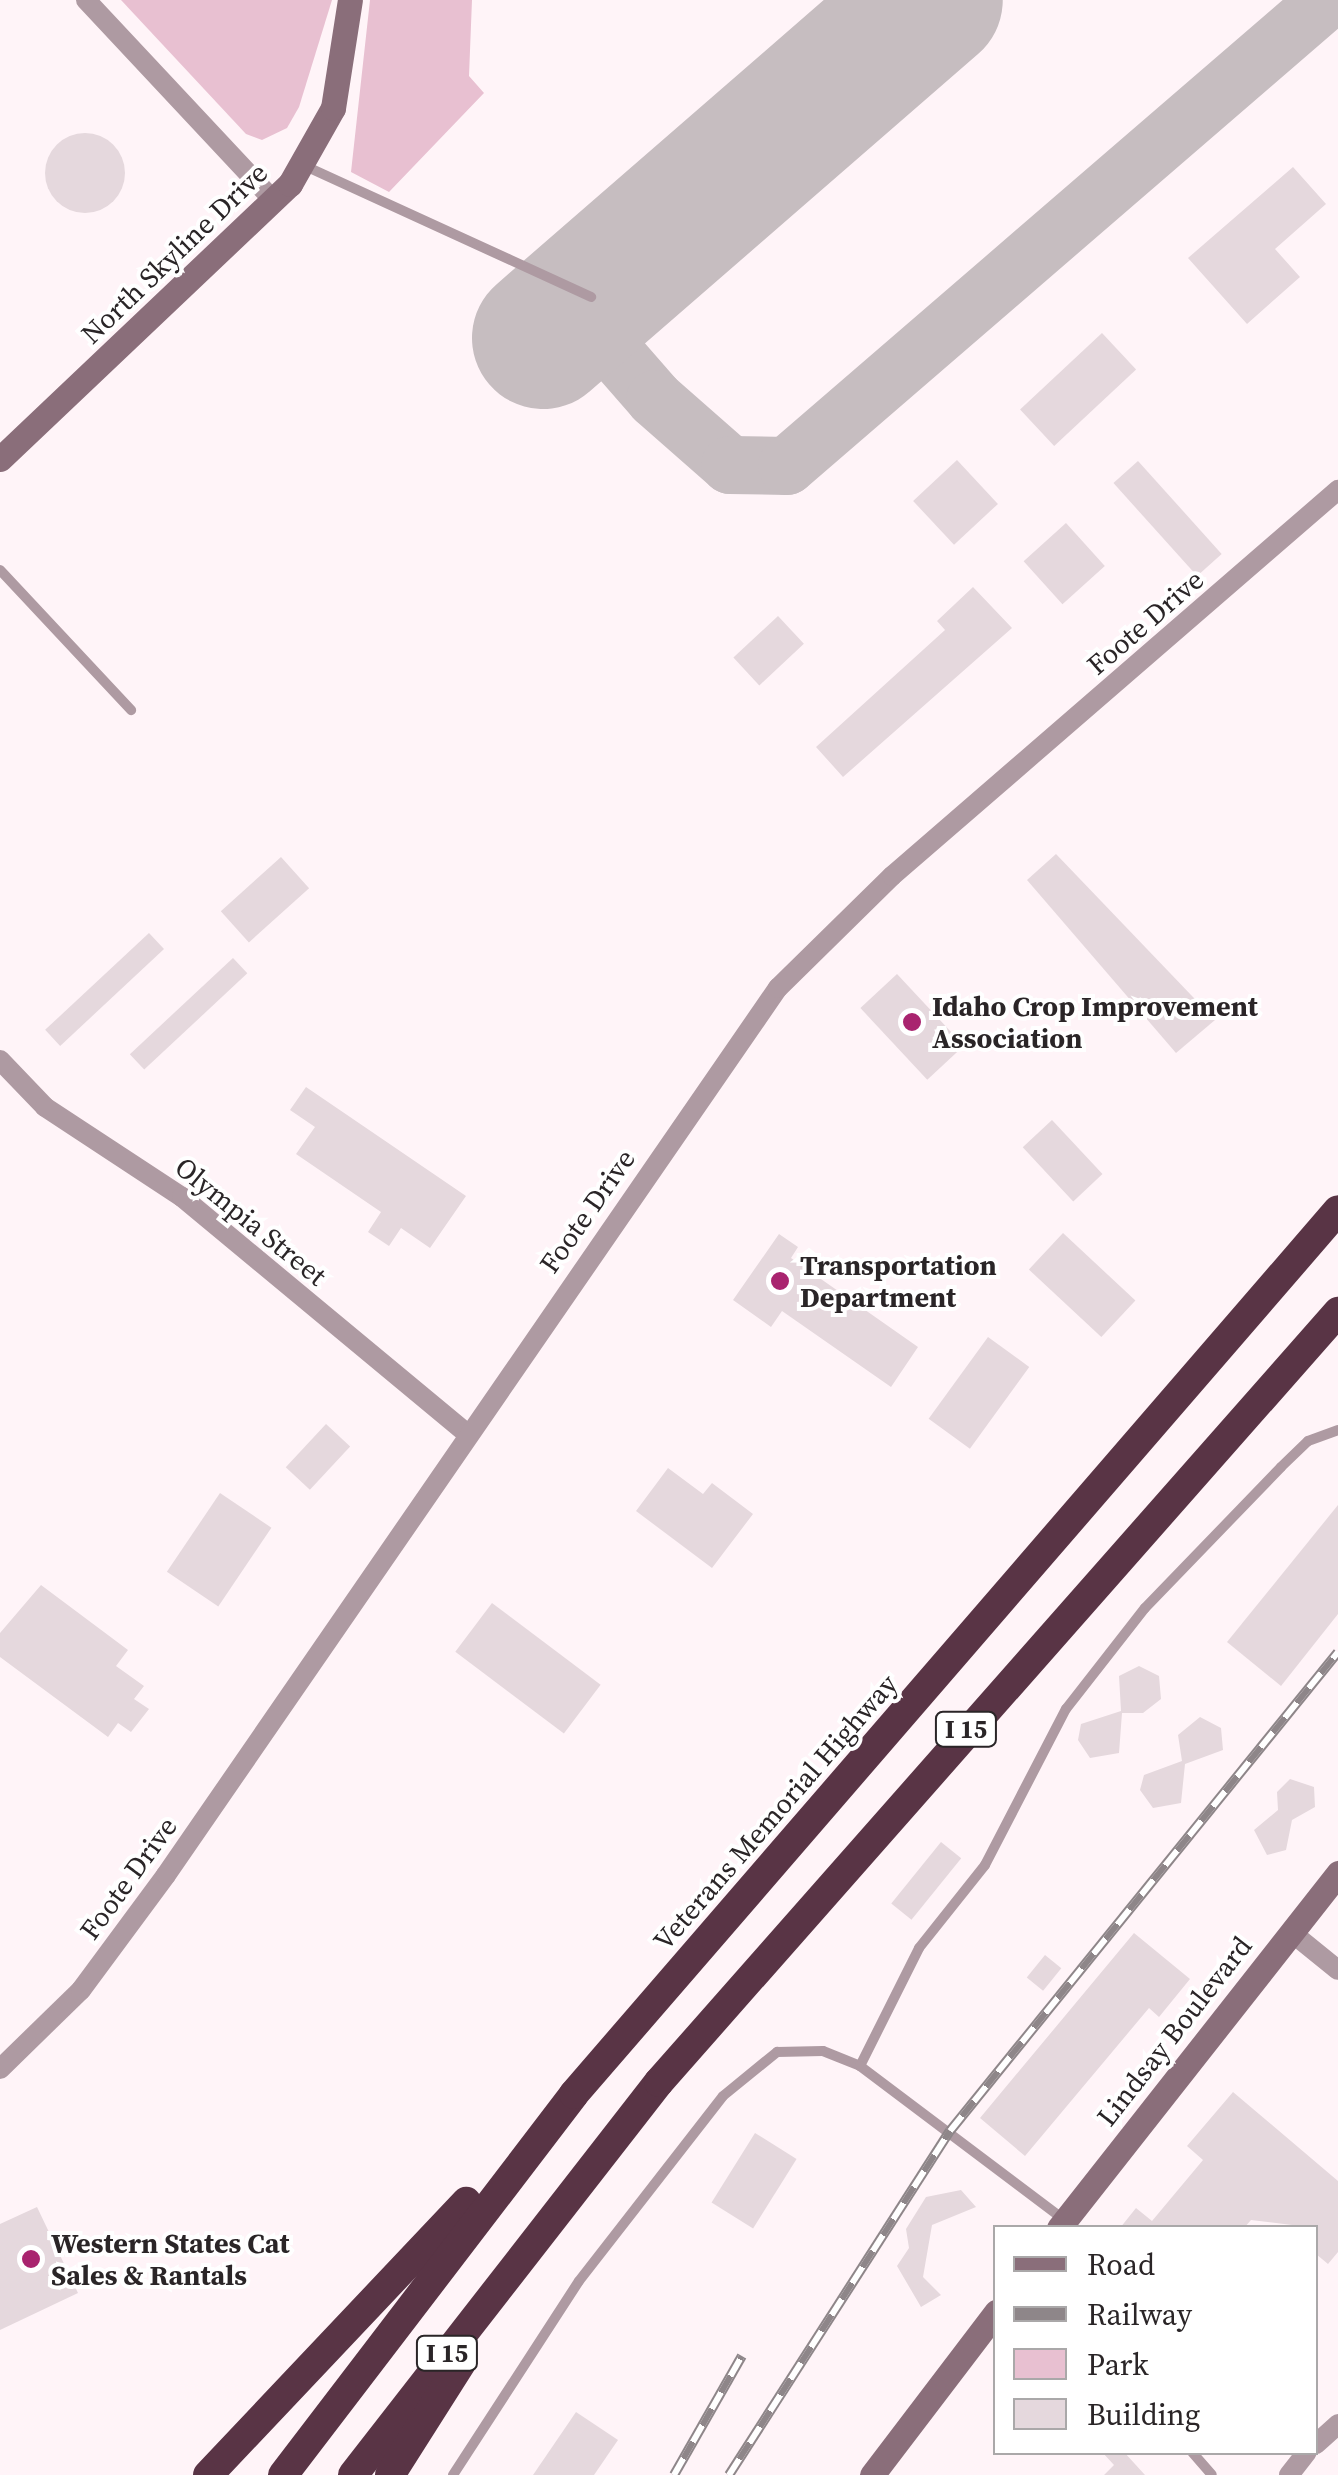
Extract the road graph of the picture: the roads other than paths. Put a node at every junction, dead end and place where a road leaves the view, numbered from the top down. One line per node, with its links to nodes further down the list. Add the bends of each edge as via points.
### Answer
1 (86, 0): 4 (street)
2 (350, 0): 3 (street, North Skyline Drive, via 332,108)
3 (302, 165): 4 (street, North Skyline Drive); 5 (lane)
4 (274, 200): 6 (street, North Skyline Drive)
5 (591, 297)
6 (0, 459)
7 (1338, 490): 14 (street, Foote Drive, via 892,876 778,988)
8 (0, 570): 9 (lane)
9 (131, 710)
10 (0, 1060): 14 (street, Olympia Street, via 45,1107 182,1197)
11 (1338, 1210): 20 (highway, Veterans Memorial Highway / I 15)
12 (1338, 1312): 22 (highway, I 15, via 659,2082)
13 (1338, 1430): 18 (lane, via 1281,1467 1145,1608 1066,1709 985,1865 920,1948)
14 (464, 1432): 19 (street, Foote Drive, via 138,1913 81,1990)
15 (1338, 1872): 16 (street, Lindsay Boulevard)
16 (1291, 1932): 17 (street); 21 (street, Lindsay Boulevard)
17 (1338, 1970)
18 (860, 2066): 21 (lane); 32 (lane, via 822,2052 776,2052 723,2096 506,2382)
19 (0, 2070)
20 (574, 2094): 28 (highway); 29 (highway, Veterans Memorial Highway / I 15)
21 (1062, 2224)
22 (541, 2232): 30 (highway, I 15); 31 (highway)
23 (993, 2316): 33 (street)
24 (1338, 2424): 25 (street)
25 (1318, 2442)
26 (1195, 2455): 34 (lane)
27 (1305, 2455): 35 (street)
28 (208, 2475)
29 (283, 2475)
30 (353, 2475)
31 (390, 2475)
32 (453, 2475)
33 (872, 2475)
34 (1212, 2475)
35 (1289, 2475)

